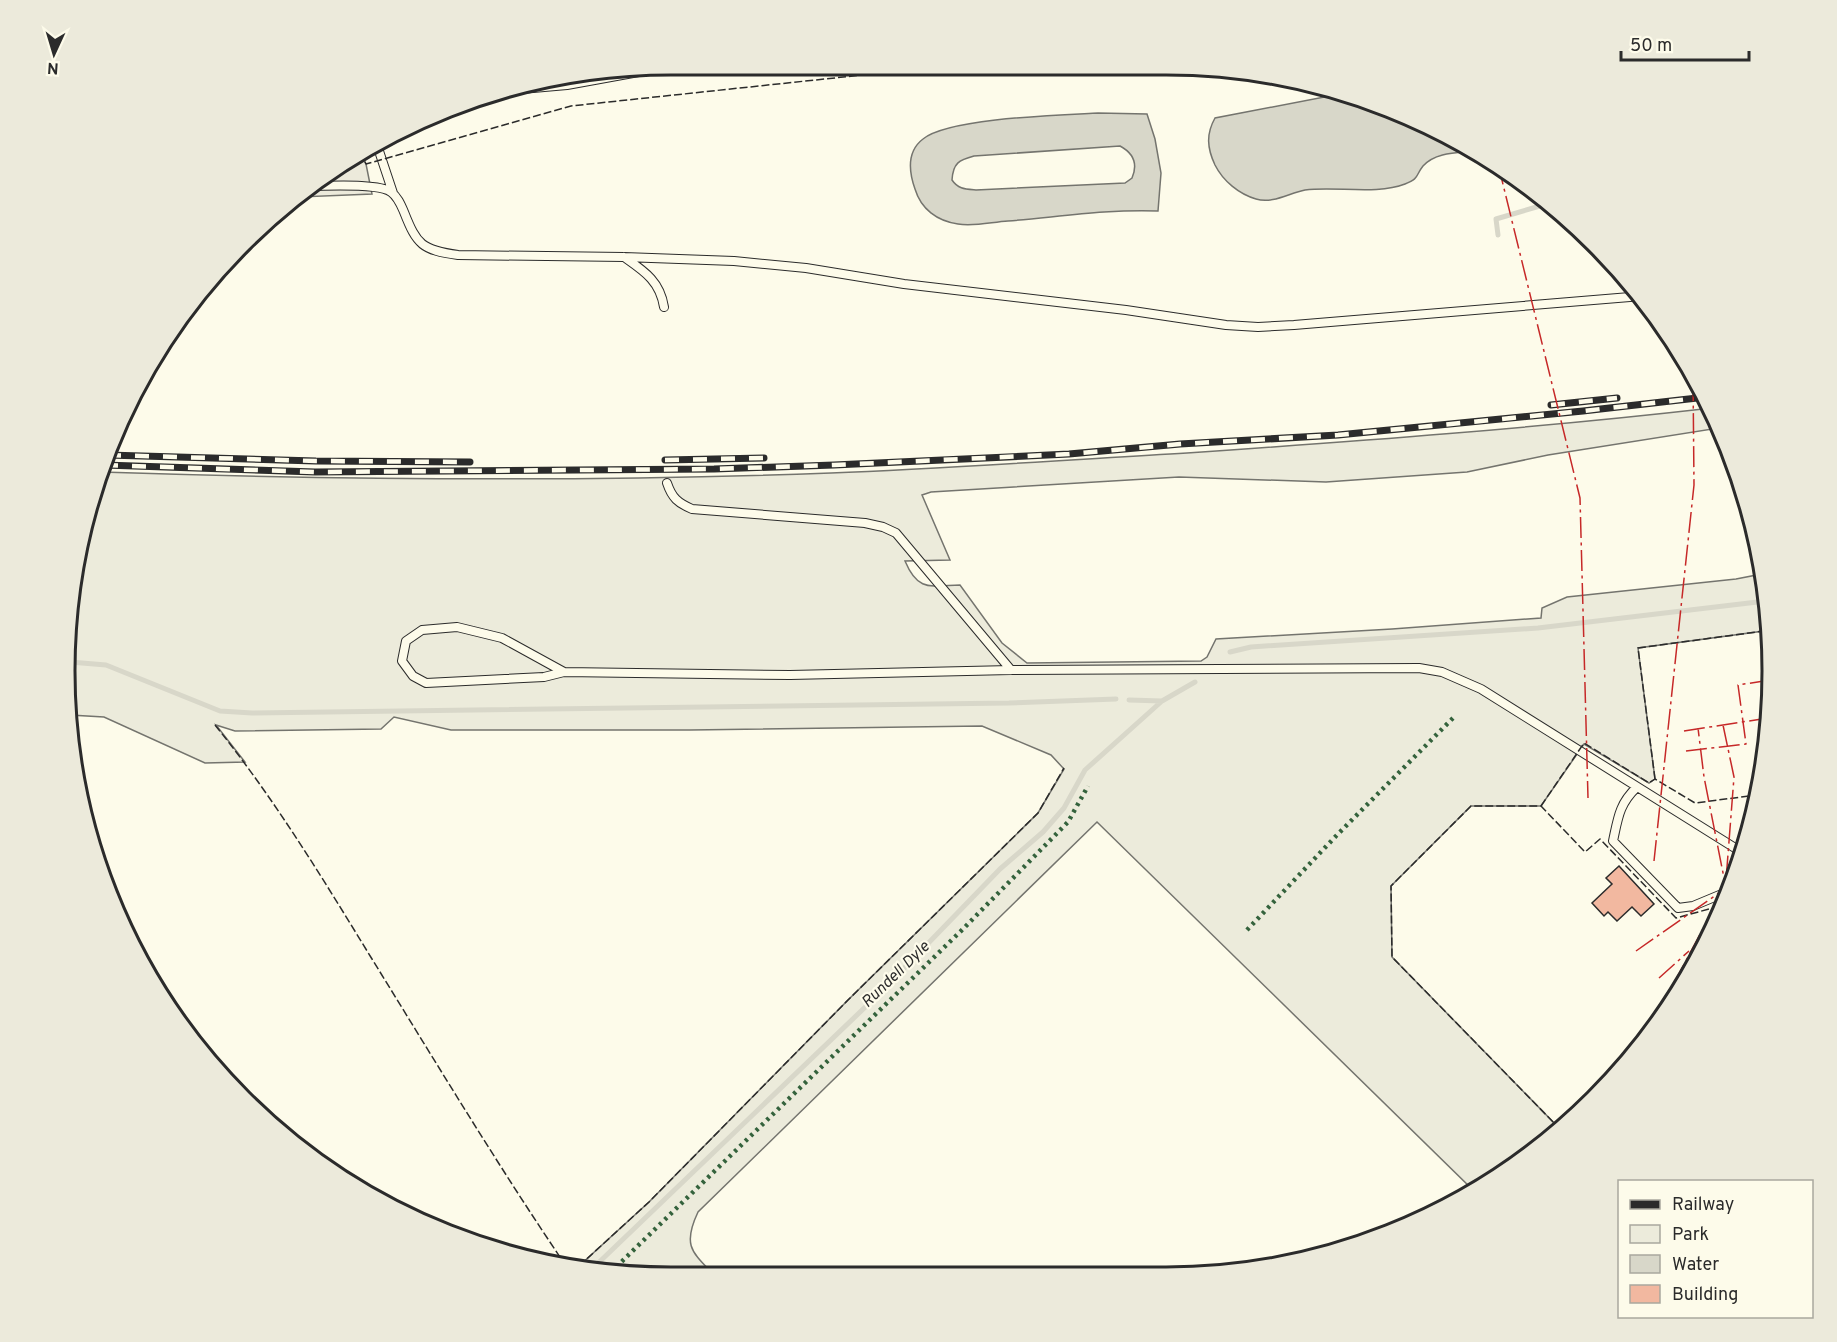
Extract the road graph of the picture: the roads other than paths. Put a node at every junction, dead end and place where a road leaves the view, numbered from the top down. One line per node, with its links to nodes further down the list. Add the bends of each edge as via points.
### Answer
1 (596, 80): 2 (lane)
2 (555, 86)
3 (379, 152): 5 (lane)
4 (324, 186): 5 (lane, via 375,188)
5 (393, 193): 6 (lane, via 417,241 439,252)
6 (624, 256): 7 (lane, via 806,268 904,284 1258,327); 8 (lane, via 654,281 662,293)
7 (1630, 297)
8 (664, 307)
9 (667, 483): 10 (lane, via 678,503 692,509 865,523 896,533)
10 (1011, 670): 11 (lane, via 790,675); 12 (lane, via 1419,668 1442,672 1481,689)
11 (564, 672): 11 (lane, via 544,677 426,683 412,676 402,661 406,642 422,630 457,627 502,638)
12 (1637, 787): 13 (lane); 14 (lane, via 1620,809 1613,841 1678,908)
13 (1735, 848)
14 (1718, 896)

